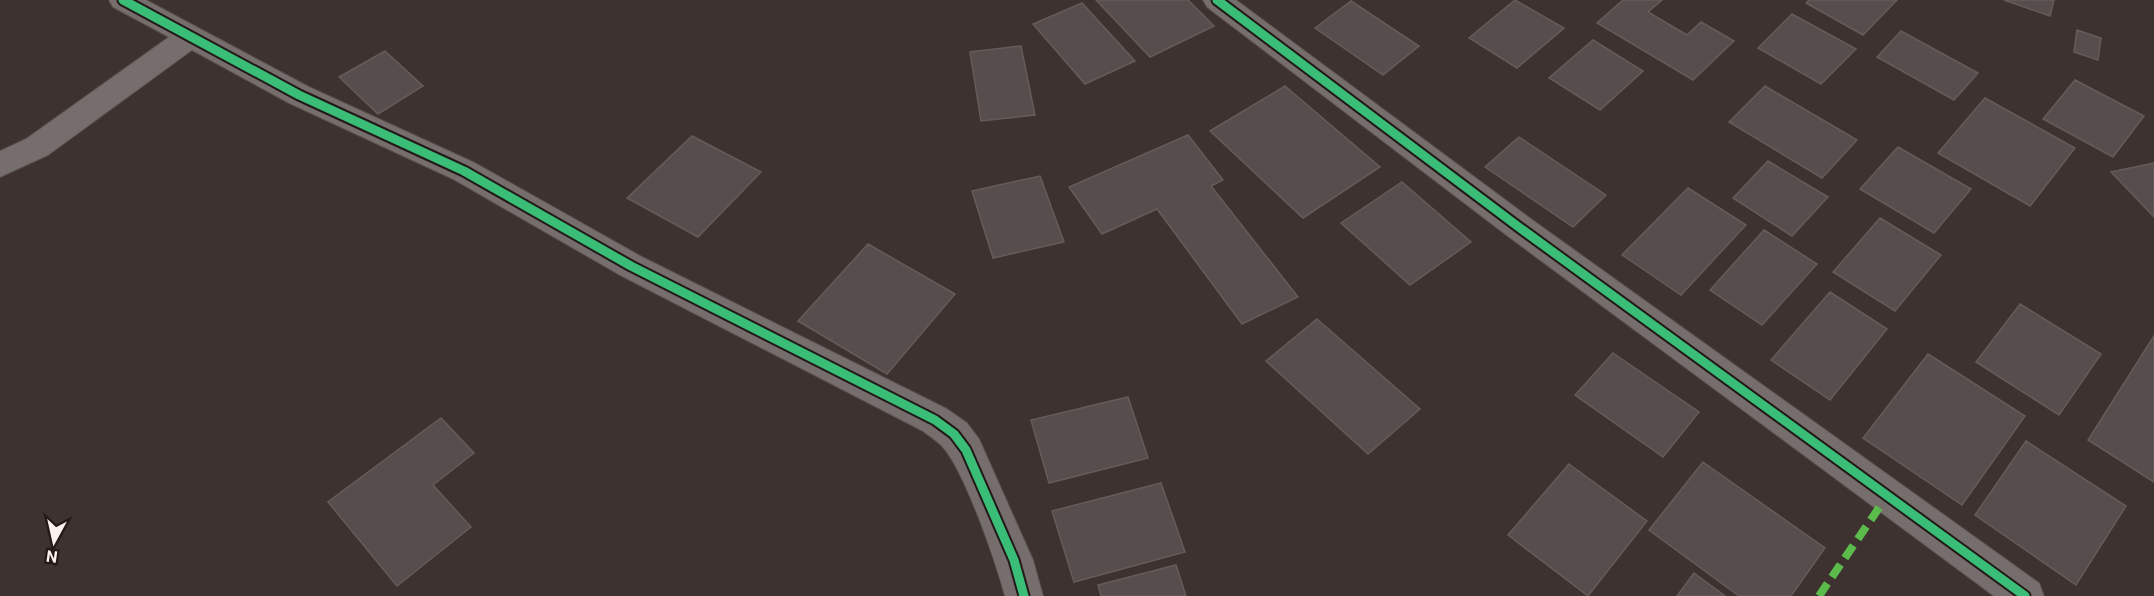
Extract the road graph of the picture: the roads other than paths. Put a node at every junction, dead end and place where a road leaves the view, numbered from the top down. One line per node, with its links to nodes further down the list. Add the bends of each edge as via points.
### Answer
1 (123, 0): 3 (street)
2 (1217, 0): 6 (street, via 1520,228)
3 (189, 37): 4 (street, via 36,147); 5 (street, via 299,95 464,171 631,267 934,420 954,434 966,450 1014,560)
4 (0, 165)
5 (1024, 596)
6 (2025, 596)

